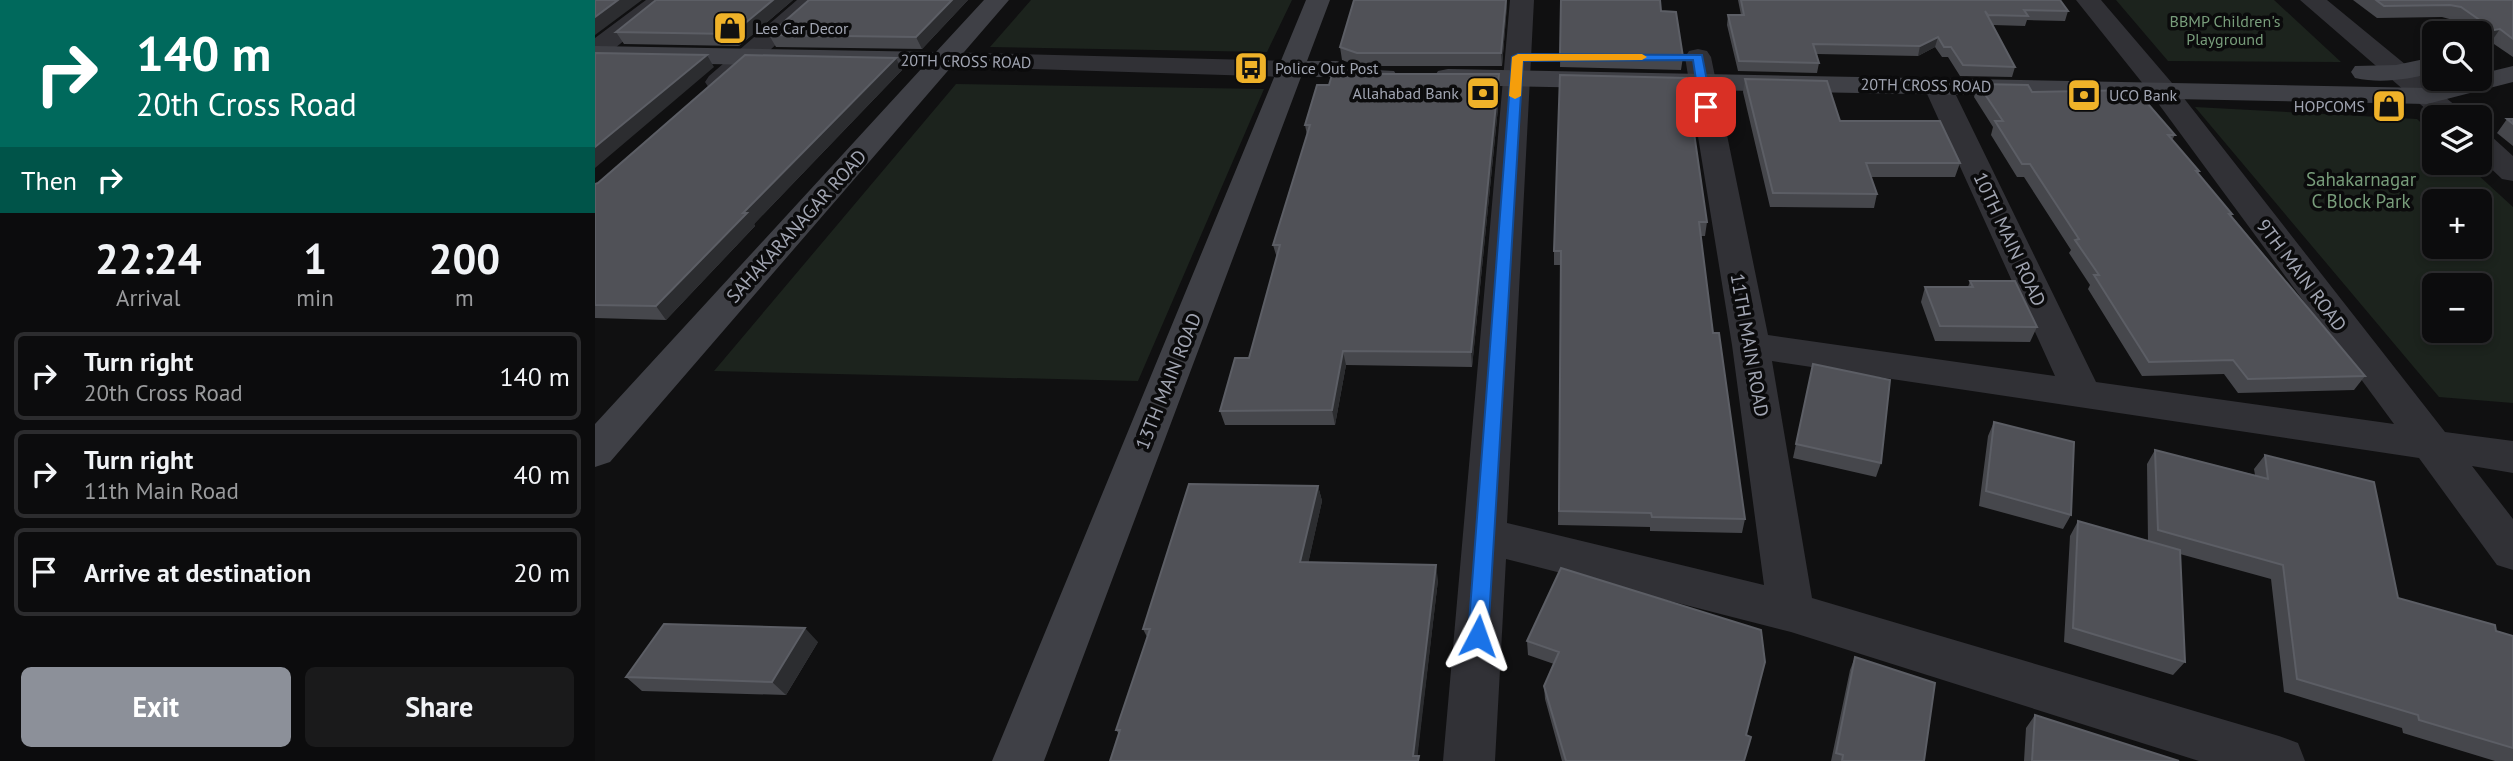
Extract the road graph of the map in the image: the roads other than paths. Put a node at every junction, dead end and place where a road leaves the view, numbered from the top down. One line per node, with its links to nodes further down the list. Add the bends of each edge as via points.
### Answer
1 (662, 0): 8 (street)
2 (812, 0): 9 (street)
3 (997, 0): 10 (street, SAHAKARANAGAR ROAD)
4 (1318, 0): 13 (street, 13TH MAIN ROAD)
5 (1522, 0): 11 (street)
6 (2088, 0): 17 (street, 9TH MAIN ROAD)
7 (2312, 0): 15 (street)
8 (595, 52): 9 (street, 20TH CROSS ROAD)
9 (749, 57): 10 (street, 20TH CROSS ROAD); 20 (street)
10 (943, 60): 13 (street, 20TH CROSS ROAD); 27 (street, SAHAKARANAGAR ROAD)
11 (1517, 67): 13 (street, 20TH CROSS ROAD, via 1418,67 1354,77 1337,69); 14 (street, 20TH CROSS ROAD); 29 (street)
12 (2422, 67): 15 (street, 20TH CROSS ROAD)
13 (1290, 69): 32 (street, 13TH MAIN ROAD)
14 (1700, 69): 17 (street, 20TH CROSS ROAD); 18 (street, 20TH CROSS ROAD); 24 (street, 11TH MAIN ROAD)
15 (2396, 72): 17 (street, 20TH CROSS ROAD); 19 (street)
16 (2513, 74): 19 (street, 20TH CROSS ROAD)
17 (2153, 79): 18 (street, 20TH CROSS ROAD); 19 (street, 20TH CROSS ROAD); 26 (street, 9TH MAIN ROAD)
18 (1937, 85): 25 (street, 10TH MAIN ROAD)
19 (2427, 96): 21 (street)
20 (697, 100)
21 (2438, 105)
22 (2492, 153): 23 (street)
23 (2513, 172)
24 (1751, 345): 25 (street); 31 (street, 11TH MAIN ROAD)
25 (2083, 394): 26 (street)
26 (2430, 445): 28 (street); 30 (street, 9TH MAIN ROAD)
27 (595, 452)
28 (2513, 457)
29 (1485, 536): 31 (street); 33 (street)
30 (2513, 552)
31 (1791, 612): 34 (street)
32 (1018, 761)
33 (1469, 761)
34 (2279, 761)

